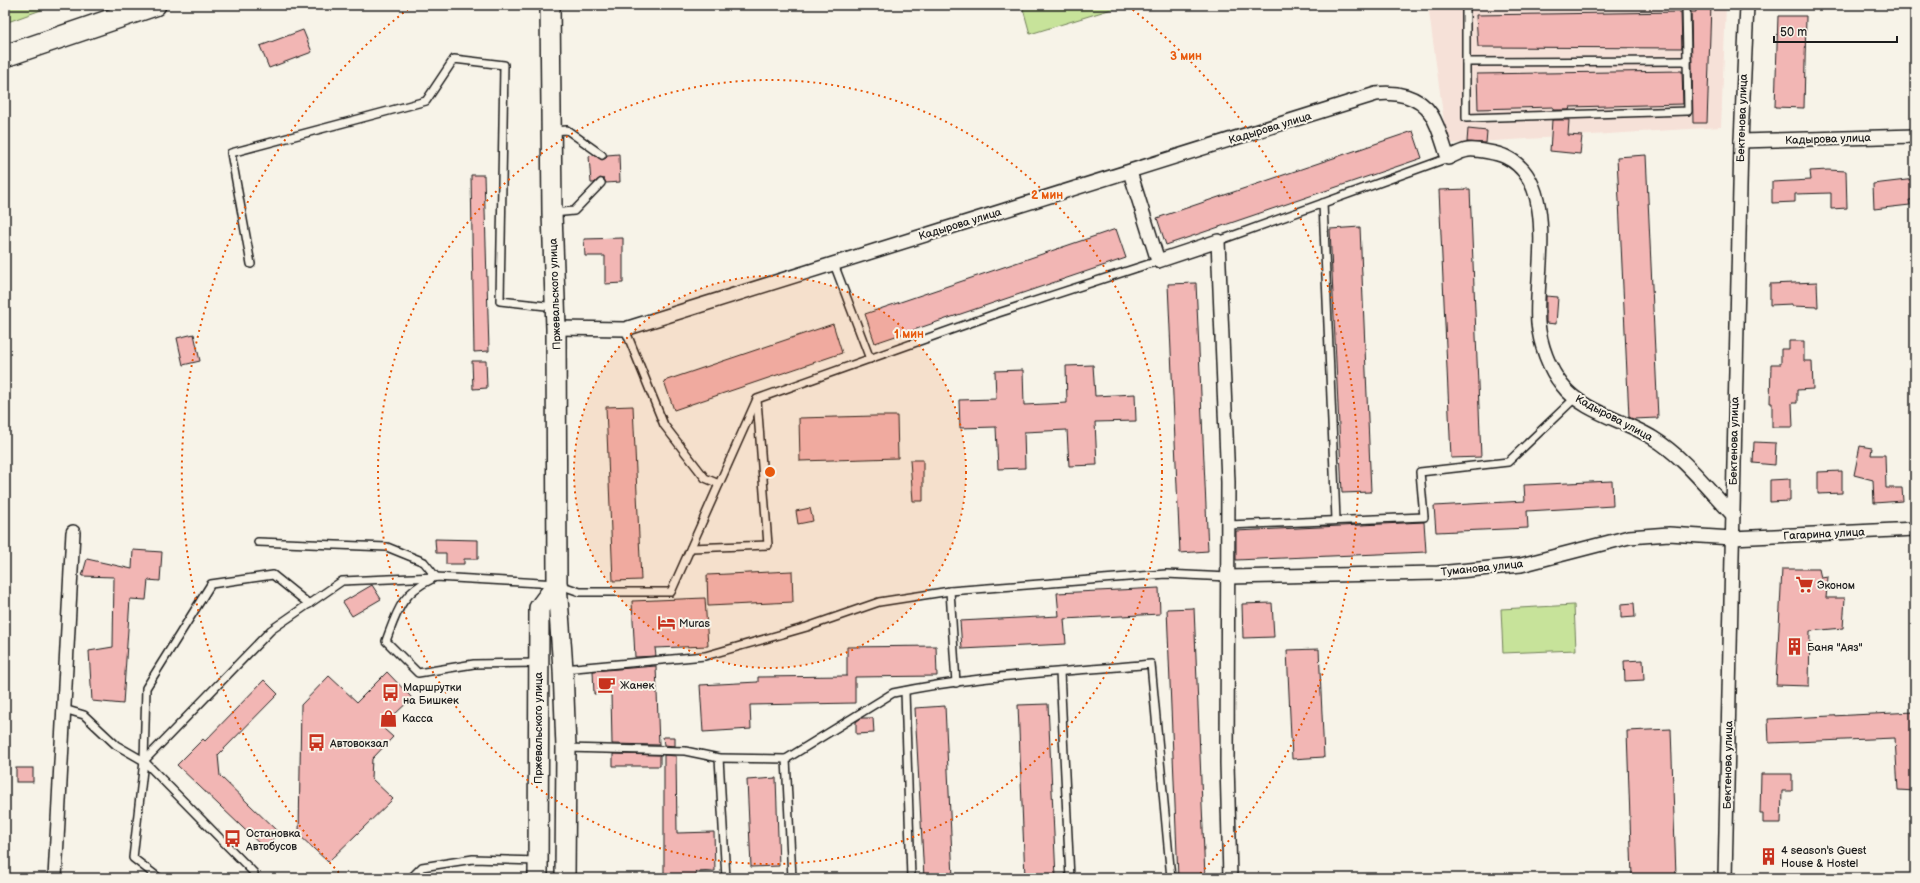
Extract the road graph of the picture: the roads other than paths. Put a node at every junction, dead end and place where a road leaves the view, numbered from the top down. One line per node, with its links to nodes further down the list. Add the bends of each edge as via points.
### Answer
1 (156, 5): 6 (main road)
2 (550, 5): 9 (main road, Пржевальского улица)
3 (1466, 5): 8 (lane)
4 (1686, 5): 7 (lane)
5 (1747, 5): 11 (street, Бектенова улица)
6 (5, 56)
7 (1687, 61): 8 (lane); 8 (lane, via 1688,111 1466,118)
8 (1466, 62)
9 (552, 131): 12 (lane, via 568,130); 17 (main road, Пржевальского улица)
10 (1915, 136): 11 (street, Кадырова улица)
11 (1741, 141): 29 (street, Бектенова улица)
12 (602, 155)
13 (1448, 158): 14 (street, Кадырова улица, via 1431,114 1401,94 1389,92); 16 (lane); 27 (street, Кадырова улица, via 1468,150 1502,155 1523,169 1534,188 1541,216 1538,324 1545,353 1552,368 1561,385)
14 (1130, 172): 19 (street); 21 (street, Кадырова улица)
15 (601, 183): 17 (lane, via 574,210)
16 (1323, 203): 18 (lane); 30 (lane)
17 (552, 213): 22 (main road, Пржевальского улица)
18 (1218, 241): 19 (street); 31 (street)
19 (1158, 261): 25 (lane, via 998,313)
20 (251, 264): 22 (lane, via 231,153 426,101 454,59 504,65 500,301)
21 (834, 264): 24 (street, Кадырова улица); 25 (lane)
22 (555, 306): 23 (main road, Пржевальского улица)
23 (556, 328): 24 (street, Кадырова улица); 39 (main road, Пржевальского улица)
24 (625, 329): 28 (lane, via 664,425 705,478)
25 (870, 359): 26 (lane)
26 (757, 399): 28 (lane); 36 (lane, via 768,545)
27 (1574, 399): 29 (street, Кадырова улица, via 1652,437 1670,450); 30 (lane, via 1508,462 1420,472 1424,517)
28 (719, 484): 36 (lane)
29 (1733, 515): 34 (street, Бектенова улица)
30 (1336, 520): 31 (lane)
31 (1228, 525): 38 (street)
32 (1915, 529): 34 (street, Гагарина улица)
33 (72, 532): 47 (street)
34 (1732, 538): 38 (street, Туманова улица, via 1669,534 1629,537 1521,565 1438,574); 64 (street, Бектенова улица)
35 (258, 542): 37 (lane, via 387,548 424,562)
36 (691, 548): 39 (lane, via 670,592 580,592)
37 (436, 577): 39 (lane); 41 (lane, via 342,581); 42 (lane, via 418,585 406,596 386,641 418,673 474,664)
38 (1228, 577): 40 (lane, via 1166,574); 63 (street, via 1227,763)
39 (557, 584): 42 (main road, Пржевальского улица, via 539,608); 43 (main road, Пржевальского улица)
40 (950, 592): 43 (lane, via 879,602 806,628 705,656); 45 (lane)
41 (309, 604): 51 (lane, via 271,630); 51 (lane, via 273,575 211,584 146,688)
42 (538, 664): 52 (main road, Пржевальского улица)
43 (564, 669): 48 (main road, Пржевальского улица)
44 (1060, 672): 45 (lane); 61 (lane); 62 (lane, via 1151,664)
45 (956, 682): 46 (lane)
46 (905, 691): 50 (lane, via 893,693); 60 (lane)
47 (64, 709): 51 (lane, via 84,715 116,745); 53 (street)
48 (566, 748): 49 (lane, via 685,751); 57 (main road, Пржевальского улица)
49 (719, 758): 50 (lane); 58 (lane)
50 (786, 759): 59 (lane)
51 (144, 761): 54 (lane, via 133,858); 55 (lane, via 254,873)
52 (538, 869): 56 (lane, via 473,858 422,867)
53 (55, 878)
54 (159, 878)
55 (254, 878)
56 (411, 878)
57 (565, 878)
58 (726, 878)
59 (792, 878)
60 (911, 878)
61 (1070, 878)
62 (1171, 878)
63 (1230, 878)
64 (1725, 878)

